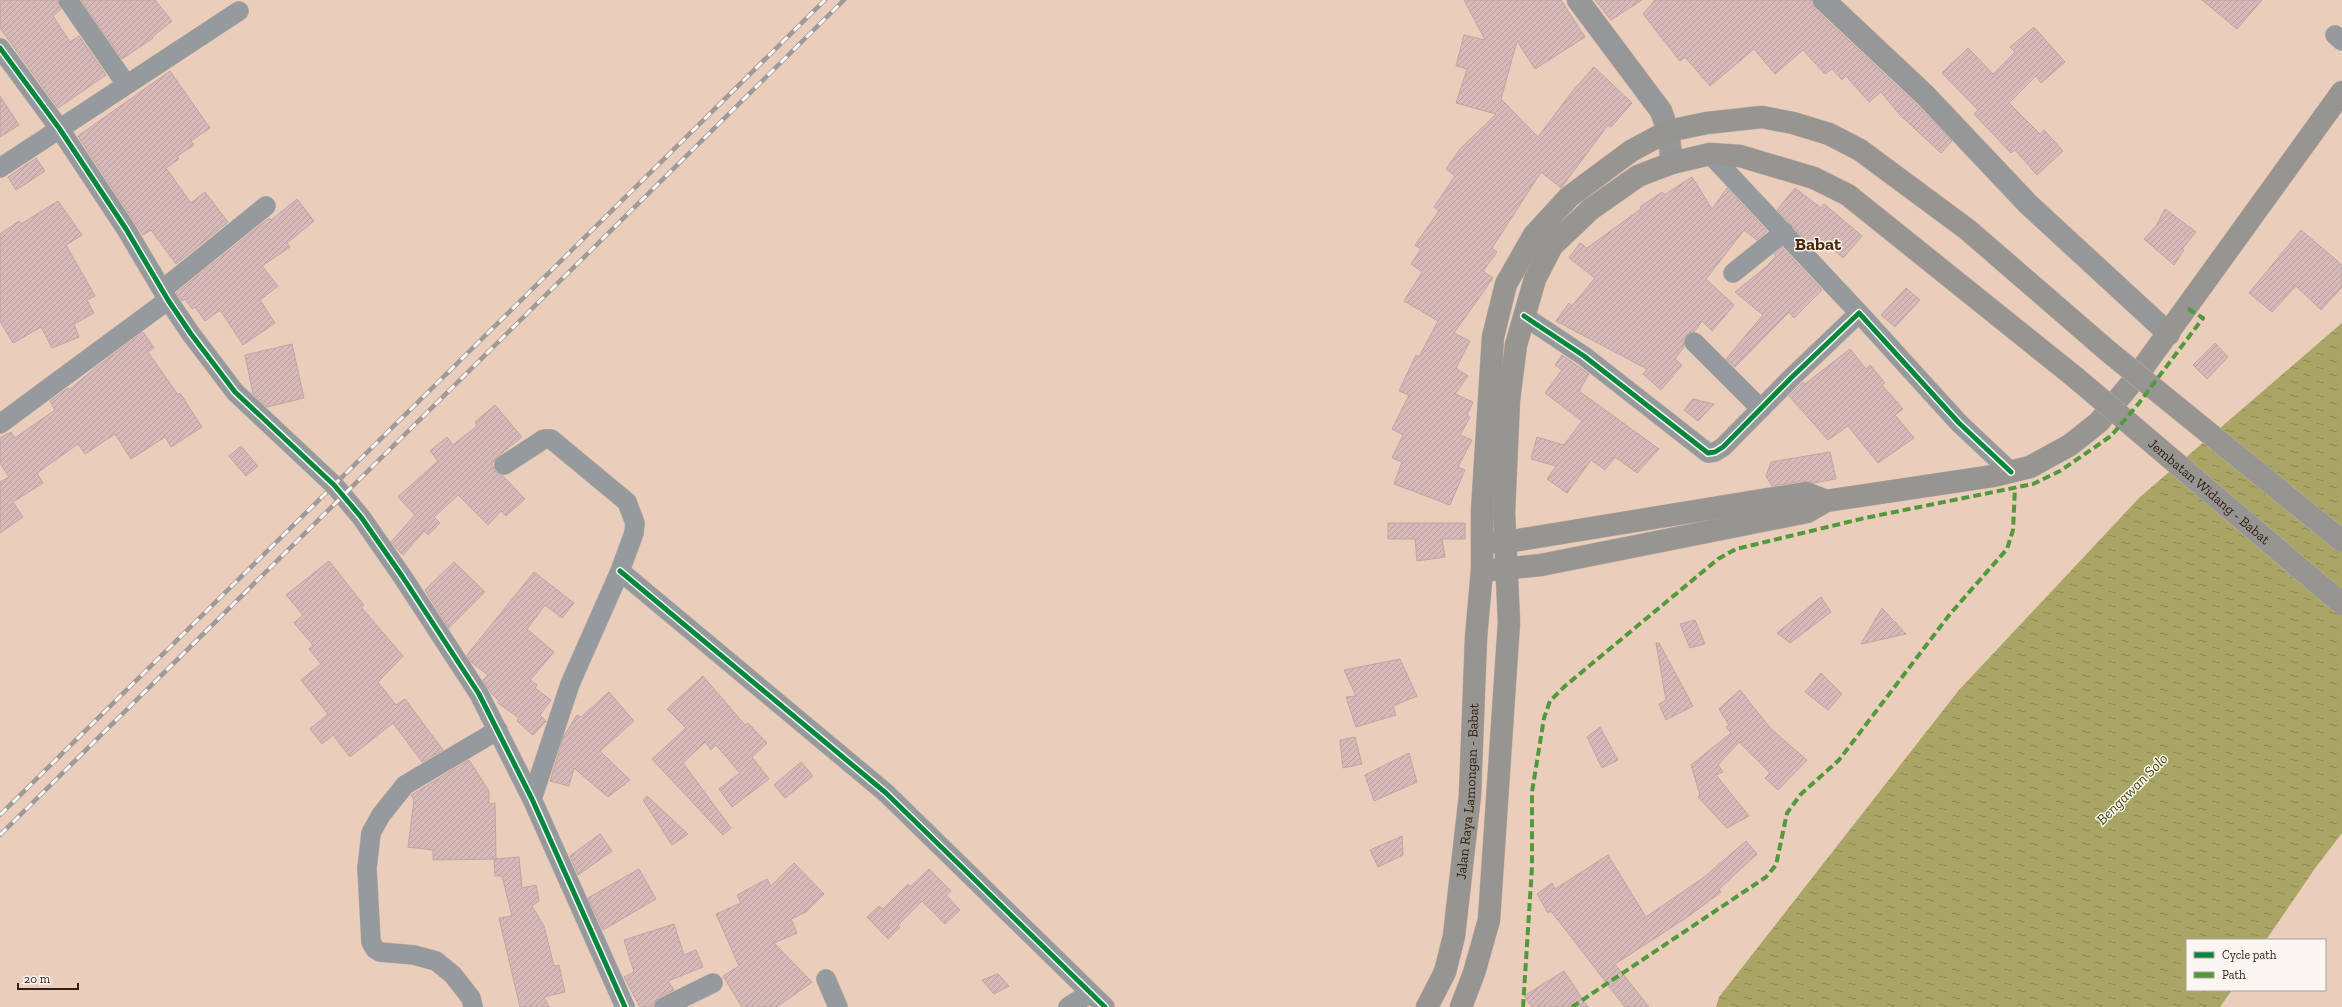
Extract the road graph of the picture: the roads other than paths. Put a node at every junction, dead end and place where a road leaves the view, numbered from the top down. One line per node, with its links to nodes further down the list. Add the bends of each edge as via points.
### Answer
1 (68, 0): 6 (street)
2 (1578, 0): 9 (street, via 1661,111)
3 (1824, 0): 19 (street, via 1925,95 2028,204)
4 (239, 11): 6 (street)
5 (0, 48): 8 (street)
6 (126, 84): 8 (street)
7 (2342, 92): 19 (highway)
8 (59, 128): 12 (street); 16 (street, via 126,229)
9 (1668, 131): 11 (street); 26 (highway, Jalan Raya Lamongan - Babat, via 1631,151 1569,197 1534,236 1506,284 1493,337 1490,366 1482,511); 27 (highway, Jalan Raya Lamongan - Babat, bridge, via 1707,123 1762,117 1829,134 1860,150 1968,230 2109,352)
10 (1710, 154): 11 (highway, Jembatan Widang - Babat); 14 (street); 32 (highway, Jembatan Widang - Babat, bridge, via 1740,156 1776,166 1814,178 1848,195 2076,378)
11 (1672, 163): 18 (highway, Jembatan Widang - Babat, via 1638,176 1591,209 1552,246 1535,279)
12 (0, 168)
13 (266, 206): 16 (street)
14 (1784, 232): 15 (street); 17 (street)
15 (1733, 273)
16 (165, 295): 22 (street); 33 (street, via 235,392 334,485 361,517 479,694)
17 (1859, 313): 21 (street); 24 (street, via 1959,423)
18 (1524, 316): 21 (street, via 1584,356 1708,453 1723,447); 28 (highway, Jembatan Widang - Babat, via 1516,345 1509,400 1504,513)
19 (2169, 334): 24 (highway, via 2099,422 2070,445 2030,467)
20 (1694, 342): 21 (street)
21 (1760, 409)
22 (0, 424)
23 (504, 465): 31 (street, via 548,438 574,456 627,502 635,523 634,533)
24 (2011, 472): 25 (highway)
25 (1826, 501): 28 (highway, via 1806,493); 30 (highway, via 1808,512)
26 (1483, 541): 28 (highway); 29 (highway, Jalan Raya Lamongan - Babat)
27 (2342, 541)
28 (1506, 542): 30 (highway, Jembatan Widang - Babat)
29 (1482, 570): 30 (highway); 44 (highway, Jalan Raya Lamongan - Babat, via 1476,638 1470,794 1454,936 1445,972)
30 (1506, 570): 45 (highway, via 1509,622 1489,920)
31 (620, 571): 34 (street, via 570,684); 37 (street, via 886,793)
32 (2342, 604)
33 (498, 730): 34 (street); 38 (street, via 405,785 381,815 371,833 367,868 371,942 374,949 436,961 453,975 471,998)
34 (532, 799): 39 (street)
35 (826, 979): 41 (street)
36 (713, 983): 40 (street)
37 (1090, 993): 42 (street); 43 (street)
38 (473, 1007)
39 (624, 1007)
40 (664, 1007)
41 (838, 1007)
42 (1068, 1007)
43 (1105, 1007)
44 (1427, 1007)
45 (1461, 1007)

